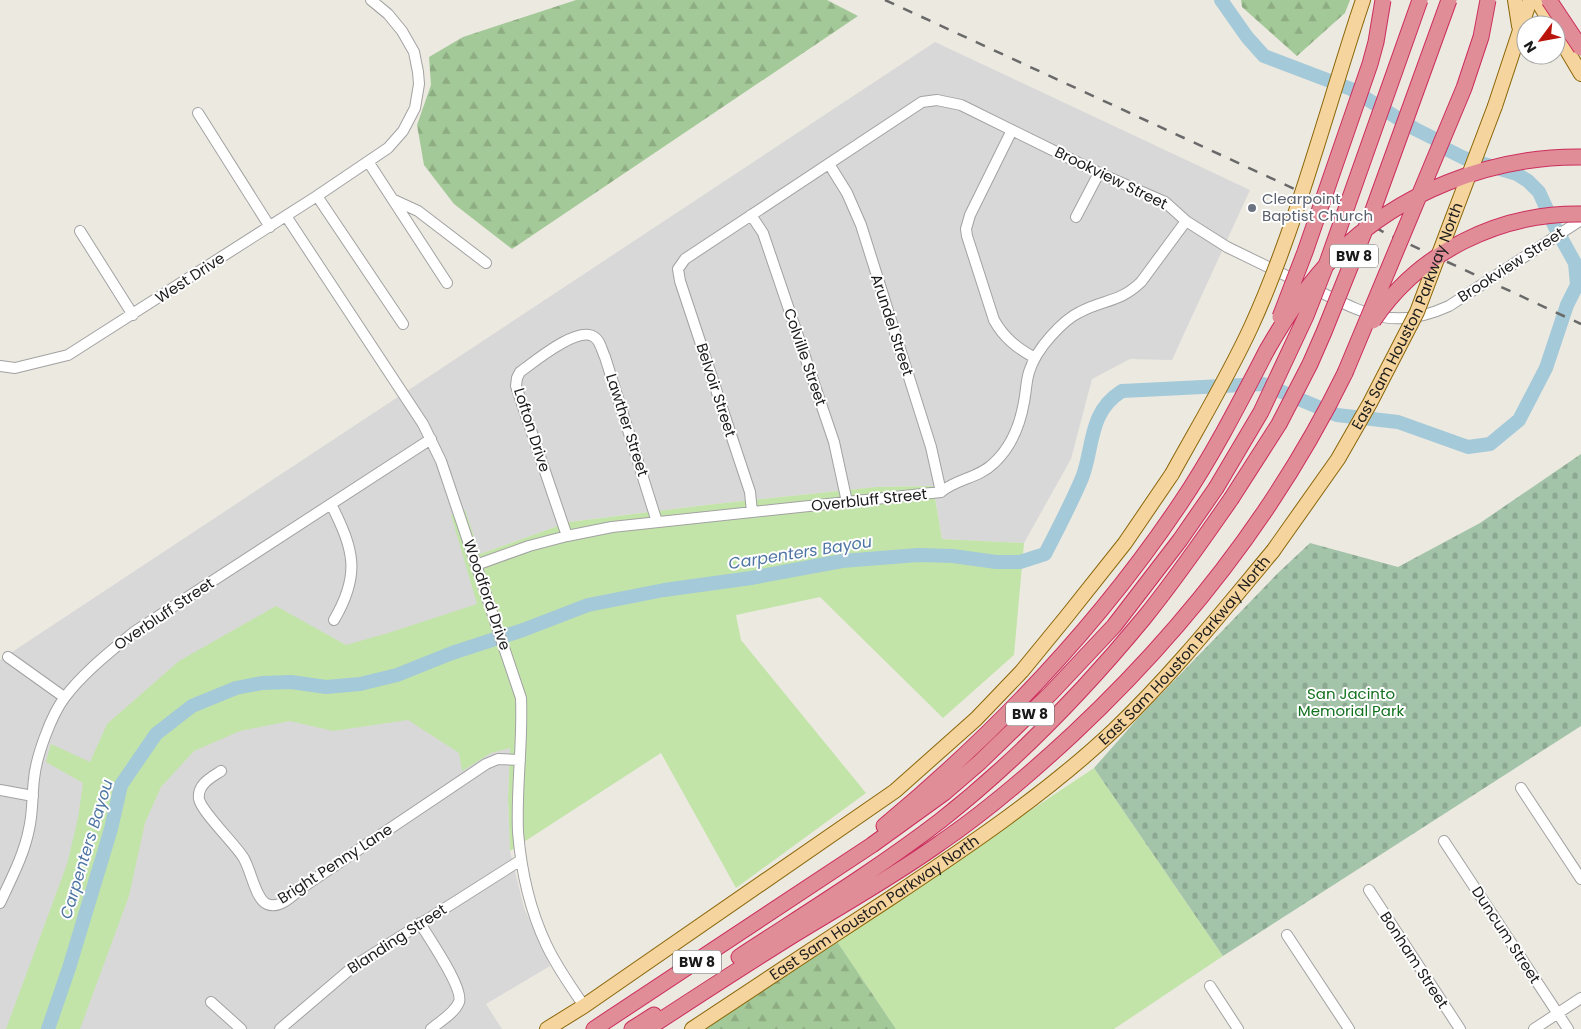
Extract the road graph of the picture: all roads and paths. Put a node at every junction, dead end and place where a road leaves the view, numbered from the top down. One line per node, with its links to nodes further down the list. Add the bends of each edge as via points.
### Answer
1 (371, 0): 24 (street, West Drive, via 388,14 408,40 416,59 419,84 415,108 403,131)
2 (1362, 0): 73 (main road, BW 8, bridge, via 1282,252 1255,318 1172,474 1124,543 1022,671 976,719 894,791)
3 (1383, 0): 42 (highway, bridge, via 1370,64 1308,244)
4 (1420, 0): 66 (highway, BW 8, bridge, via 1306,316 1261,412 1216,488 1180,540 1114,626 1015,729 944,792)
5 (1449, 0): 80 (highway, BW 8, bridge, via 1373,210 1310,364 1279,424 1231,499 1144,618 1059,713 995,774 940,820)
6 (1488, 0): 45 (highway, bridge, via 1481,37 1464,88)
7 (1515, 0): 12 (main road)
8 (1530, 0): 13 (main road, East Sam Houston Parkway North)
9 (1537, 0): 14 (main road)
10 (1549, 0): 17 (highway, bridge)
11 (1553, 0): 15 (main road)
12 (1518, 15)
13 (1524, 15)
14 (1546, 15)
15 (1552, 15)
16 (1516, 40): 19 (main road, East Sam Houston Parkway North)
17 (1568, 48): 20 (main road)
18 (1516, 58): 19 (main road)
19 (1508, 66): 82 (main road, East Sam Houston Parkway North, bridge, via 1417,312 1370,403 1338,459 1273,551 1163,682 1114,731 1006,819)
20 (1581, 74)
21 (198, 113): 34 (street)
22 (1012, 130): 25 (street, Brookview Street, via 953,102 929,100); 26 (street, Brookview Street); 43 (street, via 966,229 994,320 1012,343)
23 (1581, 157): 42 (highway, bridge, via 1533,160 1478,172 1431,190 1388,213 1325,266)
24 (369, 163): 27 (street, West Drive); 28 (street)
25 (829, 164): 29 (street, Brookview Street); 47 (street, Arundel Street, via 861,225 931,447)
26 (1098, 173): 31 (street); 33 (street, Brookview Street, via 1165,202)
27 (317, 196): 30 (street, West Drive); 40 (street)
28 (394, 200): 36 (street, via 418,211); 38 (street)
29 (751, 215): 37 (street, Brookview Street, via 685,259); 48 (street, Colville Street, via 762,233 831,433)
30 (286, 216): 34 (street, West Drive); 46 (street, Woodford Drive)
31 (1076, 217)
32 (1580, 219): 33 (street, Brookview Street, via 1449,306 1415,318 1391,319 1350,306 1228,247); 45 (highway, bridge, via 1546,216 1506,224 1467,239 1432,260 1386,303)
33 (1186, 221): 43 (street, Overbluff Street, via 1141,282 1118,298 1074,315 1053,334)
34 (270, 227): 39 (street, West Drive)
35 (80, 232): 39 (street)
36 (486, 263)
37 (678, 268): 50 (street, Belvoir Street, via 750,492)
38 (447, 283)
39 (133, 315): 44 (street, West Drive, via 68,355 15,368)
40 (403, 324)
41 (589, 334): 51 (street, Lawther Street, via 596,337 605,357); 52 (street, Lofton Drive, via 573,336 516,378)
42 (1267, 350): 66 (highway, via 1195,481 1094,621 983,737 894,818)
43 (1035, 358): 47 (street, Overbluff Street, via 1029,370 1019,425 1006,448 994,464)
44 (0, 366)
45 (1345, 373): 81 (highway, via 1311,440 1261,519 1189,612 1082,726 1039,765 941,843)
46 (431, 439): 49 (street, Overbluff Street); 53 (street, Woodford Drive)
47 (941, 492): 48 (street, Overbluff Street)
48 (847, 502): 50 (street, Overbluff Street)
49 (331, 504): 54 (street, via 345,534 351,561 347,596); 56 (street, Overbluff Street, via 134,632 102,658)
50 (752, 512): 51 (street, Overbluff Street)
51 (657, 522): 52 (street, Overbluff Street)
52 (567, 536): 53 (street, Overbluff Street)
53 (476, 565): 57 (street, Woodford Drive, via 521,698)
54 (334, 620)
55 (8, 657): 56 (street)
56 (64, 697): 61 (street, Overbluff Street, via 41,748)
57 (520, 760): 58 (street, Bright Penny Lane, via 498,759 486,764 276,905 266,904 258,896 243,856 199,799 203,783); 63 (street, Woodford Drive, via 518,831)
58 (221, 770)
59 (1521, 788): 64 (street)
60 (0, 790): 61 (street)
61 (33, 796): 67 (street, Overbluff Street, via 30,828 22,855)
62 (1444, 841): 74 (street, Duncum Street)
63 (521, 860): 68 (street, Blanding Street); 73 (street, Woodford Drive, via 545,942)
64 (1581, 880)
65 (1369, 890): 85 (street, Bonham Street)
66 (800, 894): 79 (highway, BW 8)
67 (1, 897)
68 (420, 923): 76 (street, Blanding Street, via 354,966); 77 (street, via 460,994 454,1010)
69 (1287, 936): 84 (street)
70 (1210, 986): 83 (street)
71 (1581, 998): 74 (street)
72 (211, 1002): 75 (street)
73 (584, 1006): 78 (main road, BW 8)
74 (1558, 1014): 86 (street); 87 (street, Duncum Street)
75 (241, 1029)
76 (280, 1029)
77 (431, 1029)
78 (547, 1029)
79 (594, 1029)
80 (632, 1029)
81 (646, 1029)
82 (692, 1029)
83 (1238, 1029)
84 (1349, 1029)
85 (1460, 1029)
86 (1534, 1029)
87 (1568, 1029)

